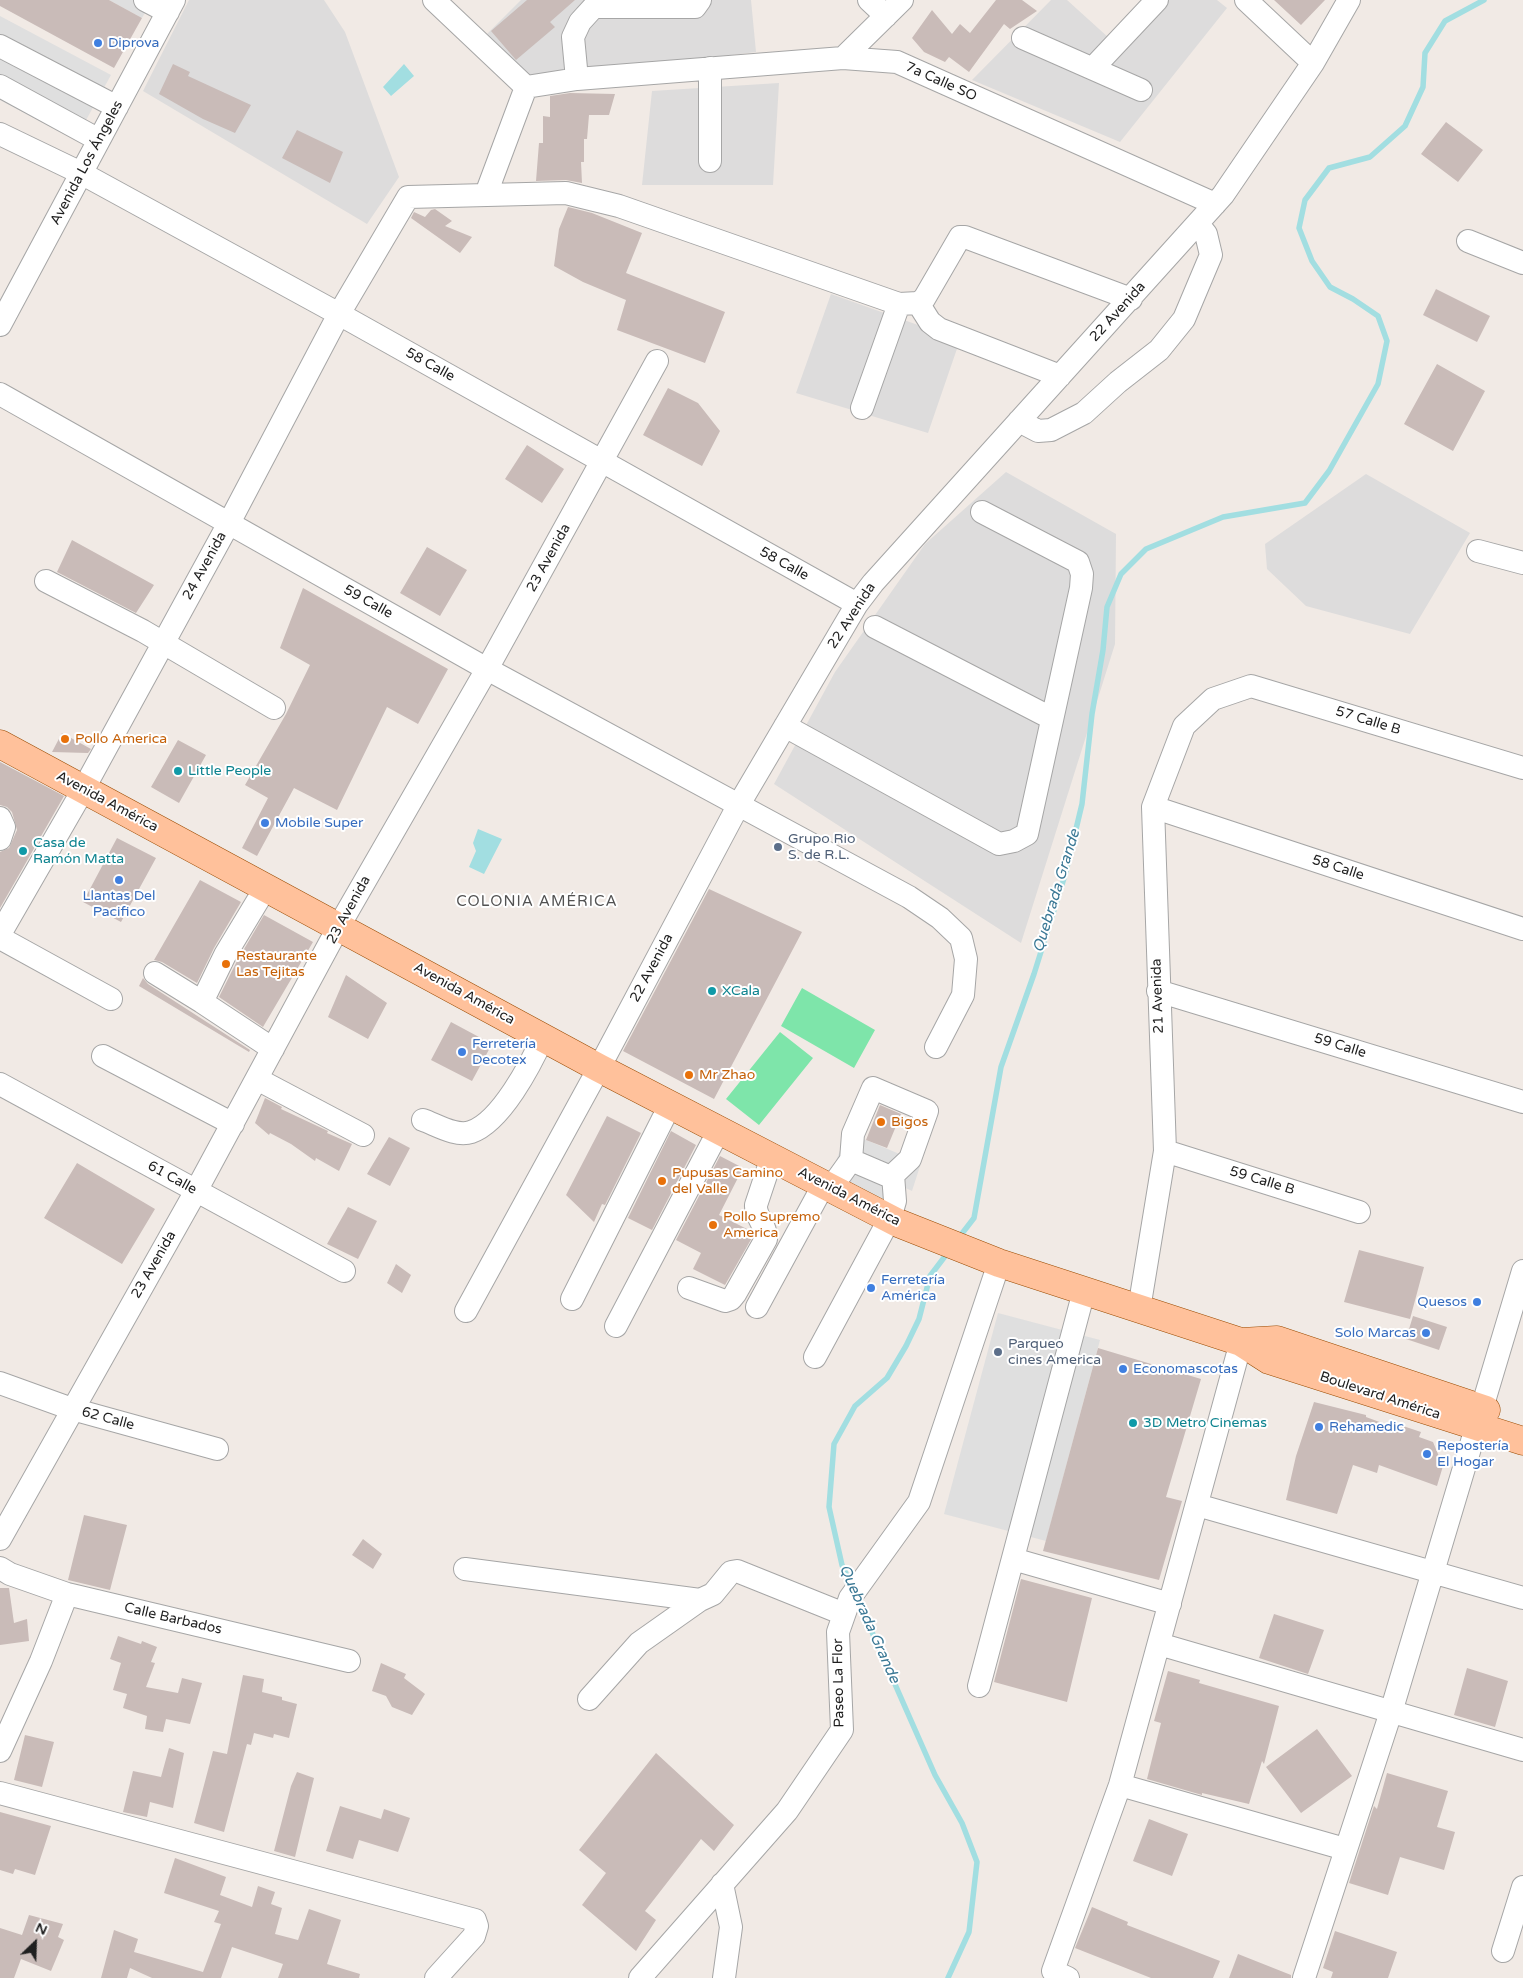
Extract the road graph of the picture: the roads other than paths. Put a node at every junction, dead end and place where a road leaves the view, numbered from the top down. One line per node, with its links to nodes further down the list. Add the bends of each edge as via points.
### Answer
1 (145, 0): 9 (street)
2 (434, 0): 19 (street)
3 (700, 0): 8 (street, via 695,7)
4 (869, 0): 10 (street)
5 (1157, 0): 16 (street)
6 (1246, 0): 14 (street)
7 (1350, 0): 14 (street, 22 Avenida)
8 (597, 3): 17 (street, via 580,22 573,37)
9 (171, 6): 21 (street, Avenida Los Ángeles)
10 (894, 8): 13 (street)
11 (1023, 38): 16 (street)
12 (0, 46): 21 (street)
13 (843, 58): 15 (street, 7a Calle SO); 27 (street, 7a Calle SO, via 897,62)
14 (1313, 63): 27 (street, 22 Avenida)
15 (710, 68): 17 (street, 7a Calle SO); 24 (street)
16 (1092, 68): 20 (street)
17 (577, 79): 19 (street, 7a Calle SO)
18 (0, 86): 23 (street)
19 (526, 87): 26 (street)
20 (1141, 90)
21 (117, 107): 23 (street, Avenida Los Ángeles)
22 (0, 134): 25 (street, 58 Calle)
23 (99, 140): 25 (street, Avenida Los Ángeles)
24 (710, 161)
25 (81, 173): 33 (street, 58 Calle); 34 (street, Avenida Los Ángeles)
26 (486, 194): 32 (street, via 566,193 619,206); 33 (street, 24 Avenida, via 408,197)
27 (1216, 204): 28 (street, 22 Avenida)
28 (1198, 224): 31 (street, 22 Avenida); 39 (street, via 1206,234 1211,255 1184,319 1159,350 1084,413 1051,430 1038,431)
29 (1468, 241): 30 (street)
30 (1523, 263)
31 (1131, 298): 32 (street, via 962,236 924,299); 36 (street, 22 Avenida)
32 (909, 304): 36 (street, via 938,329); 38 (street)
33 (340, 314): 40 (street, 58 Calle); 42 (street, 24 Avenida)
34 (0, 325)
35 (657, 361): 40 (street, 23 Avenida)
36 (1060, 376): 39 (street, 22 Avenida)
37 (0, 394): 42 (street, 59 Calle)
38 (862, 408)
39 (1019, 421): 46 (street, 22 Avenida)
40 (602, 462): 46 (street, 58 Calle); 49 (street, 23 Avenida)
41 (982, 512): 52 (street, via 1078,562 1082,574 1081,588)
42 (229, 523): 48 (street, 24 Avenida); 49 (street, 59 Calle)
43 (1478, 551): 44 (street)
44 (1523, 563)
45 (46, 581): 48 (street)
46 (857, 604): 53 (street, 22 Avenida)
47 (875, 627): 52 (street)
48 (164, 643): 51 (street); 56 (street, 24 Avenida)
49 (487, 669): 57 (street, 59 Calle); 63 (street, 23 Avenida)
50 (1212, 699): 55 (street, 57 Calle B, via 1250,686); 58 (street, 21 Avenida, via 1184,726)
51 (274, 708)
52 (1051, 718): 53 (street, via 1027,834 999,844)
53 (785, 726): 57 (street, 22 Avenida)
54 (0, 744): 56 (main road, Avenida América)
55 (1523, 768)
56 (83, 790): 61 (main road, Avenida América); 62 (street, 24 Avenida)
57 (738, 806): 72 (street, 59 Calle, via 909,898 940,918 961,938 966,959 963,995); 75 (street, 22 Avenida)
58 (1153, 807): 64 (street, 58 Calle); 68 (street, 21 Avenida)
59 (0, 818): 60 (street, via 4,826)
60 (0, 839)
61 (266, 887): 63 (main road, Avenida América); 70 (street, via 225,955)
62 (6, 907): 65 (street, 24 Avenida)
63 (340, 926): 71 (main road, Avenida América); 73 (street, 23 Avenida)
64 (1523, 928)
65 (0, 934)
66 (0, 938): 69 (street)
67 (155, 973): 70 (street)
68 (1158, 991): 78 (street, 59 Calle); 84 (street, 21 Avenida)
69 (111, 999)
70 (202, 1002): 73 (street)
71 (543, 1037): 75 (main road, Avenida América); 80 (street, via 518,1087 487,1121 472,1132 457,1133)
72 (936, 1047)
73 (273, 1049): 76 (street, 23 Avenida)
74 (103, 1056): 81 (street)
75 (599, 1068): 79 (main road, Avenida América); 100 (street, 22 Avenida)
76 (257, 1079): 81 (street, 23 Avenida); 83 (street)
77 (0, 1084): 89 (street, 61 Calle)
78 (1523, 1102)
79 (670, 1105): 82 (main road, Avenida América); 97 (street)
80 (423, 1120)
81 (233, 1124): 89 (street, 23 Avenida)
82 (719, 1130): 85 (main road, Avenida América); 101 (street)
83 (363, 1135)
84 (1165, 1151): 90 (street, 59 Calle B); 99 (street, 21 Avenida)
85 (772, 1158): 88 (main road, Avenida América); 95 (street, via 756,1205 766,1239 735,1294 726,1301)
86 (851, 1160): 87 (street); 87 (street, via 853,1134 875,1088 927,1111 910,1159 894,1173); 88 (street)
87 (893, 1178): 91 (street)
88 (828, 1186): 91 (main road, Avenida América); 98 (street)
89 (196, 1192): 93 (street, 61 Calle); 105 (street, 23 Avenida)
90 (1359, 1212)
91 (894, 1221): 92 (main road, Avenida América); 103 (street)
92 (993, 1260): 96 (main road, Boulevard América); 120 (street, Paseo La Flor, via 919,1502)
93 (344, 1271)
94 (1523, 1271): 106 (street)
95 (688, 1288)
96 (1084, 1291): 99 (main road, Boulevard América); 112 (street)
97 (572, 1299)
98 (757, 1307)
99 (1139, 1309): 102 (main road, Boulevard América)
100 (466, 1311)
101 (616, 1326)
102 (1241, 1342): 106 (main road, Boulevard América, via 1269,1360); 110 (street)
103 (815, 1358)
104 (0, 1383): 105 (street, 62 Calle)
105 (72, 1409): 109 (street, 62 Calle); 111 (street, 23 Avenida)
106 (1479, 1417): 107 (main road, Boulevard América); 108 (main road, Boulevard América); 115 (street)
107 (1523, 1422)
108 (1523, 1441)
109 (217, 1449)
110 (1197, 1505): 115 (street); 119 (street)
111 (0, 1539)
112 (1013, 1558): 119 (street); 123 (street)
113 (0, 1568): 116 (street, Calle Barbados)
114 (465, 1569): 118 (street)
115 (1434, 1572): 117 (street); 125 (street)
116 (67, 1594): 122 (street, Calle Barbados); 127 (street)
117 (1523, 1598)
118 (700, 1600): 120 (street, via 713,1594 730,1572 737,1571); 124 (street, via 639,1643)
119 (1170, 1604): 121 (street)
120 (847, 1606): 131 (street, Paseo La Flor, via 838,1632 842,1730 787,1811)
121 (1159, 1644): 125 (street); 128 (street)
122 (349, 1661)
123 (979, 1686)
124 (589, 1699)
125 (1392, 1712): 126 (street); 130 (street)
126 (1523, 1750)
127 (0, 1751)
128 (1120, 1785): 130 (street); 137 (street, via 1052,1971)
129 (0, 1793): 134 (street, via 475,1920 474,1936)
130 (1344, 1849): 138 (street)
131 (722, 1884): 135 (street, Paseo La Flor); 136 (street, via 731,1927)
132 (1523, 1887): 133 (street)
133 (1503, 1952)
134 (436, 1978)
135 (640, 1978)
136 (724, 1978)
137 (1068, 1978)
138 (1304, 1978)

